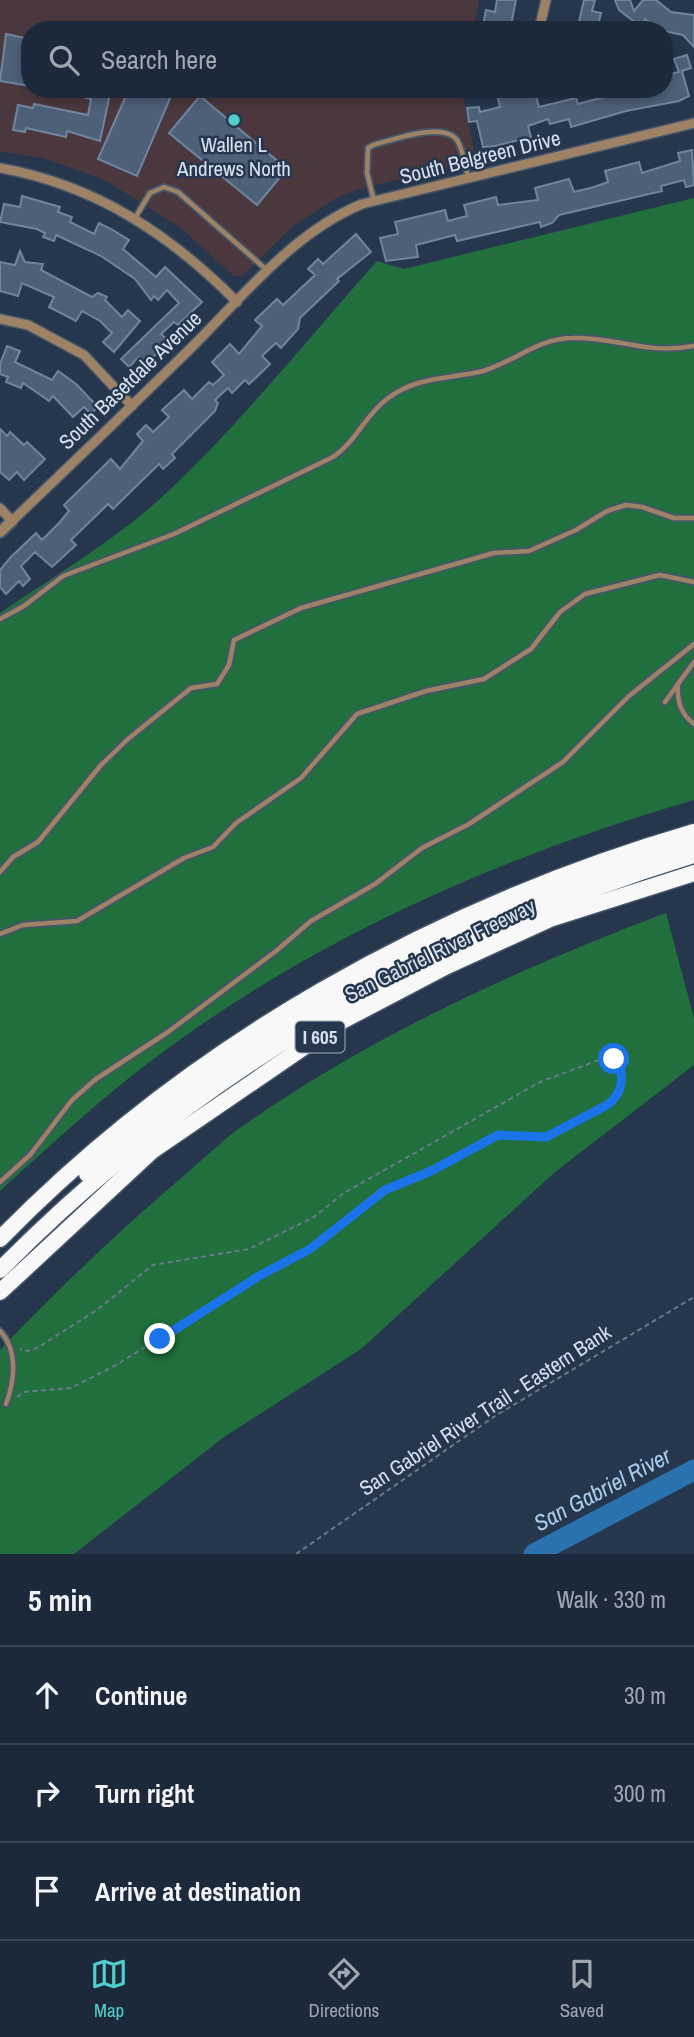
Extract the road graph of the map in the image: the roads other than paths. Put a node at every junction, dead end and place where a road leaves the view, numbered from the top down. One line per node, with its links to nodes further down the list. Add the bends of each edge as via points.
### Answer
1 (546, 0): 2 (street)
2 (541, 21)
3 (694, 124): 5 (street, South Belgreen Drive)
4 (0, 168): 7 (street, via 61,181)
5 (468, 178): 6 (street, South Belgreen Drive); 6 (lane, via 456,140 434,130 368,148)
6 (374, 201): 8 (street, South Belgreen Drive, via 338,214)
7 (135, 218): 9 (lane, via 150,192 164,187 177,191); 10 (street, via 199,265)
8 (287, 254): 9 (street, South Basetdale Avenue)
9 (269, 271): 10 (street, South Basetdale Avenue)
10 (237, 302): 13 (street, South Basetdale Avenue)
11 (0, 319): 13 (street, via 28,325 85,355)
12 (694, 346): 19 (lane, via 659,351 590,339 552,340 481,371 442,375 407,387 385,400 346,449 333,457 174,534 63,576)
13 (132, 406): 16 (street, South Basetdale Avenue)
14 (0, 508): 16 (street)
15 (694, 518): 28 (lane, via 674,518 626,505 529,551 494,553 418,572 301,608 240,635 217,684 191,688 128,739 38,842 13,857)
16 (12, 521): 17 (street, South Basetdale Avenue)
17 (0, 533)
18 (694, 582): 30 (lane, via 660,575 585,594 560,612 531,649 484,679 426,691 357,714 301,778 236,823 213,848 184,859 77,921 23,925)
19 (0, 618)
20 (694, 643): 31 (lane, via 629,695 563,761 318,916 168,1032 96,1079 72,1100 30,1155)
21 (694, 662): 22 (lane)
22 (678, 683): 23 (lane); 24 (lane, via 682,713)
23 (665, 702)
24 (694, 724)
25 (694, 832): 32 (highway, San Gabriel River Freeway / I 605, via 503,899 330,986 249,1035 172,1090 84,1160)
26 (694, 843): 33 (highway, via 516,905 404,958 301,1016 118,1146)
27 (694, 855): 34 (highway, via 592,888 480,934 305,1027 217,1084 130,1152)
28 (0, 872)
29 (694, 873): 35 (highway, San Gabriel River Freeway / I 605, via 550,919 342,1021 152,1151)
30 (0, 934)
31 (0, 1182)
32 (0, 1239)
33 (0, 1255)
34 (0, 1270)
35 (0, 1292)
36 (0, 1331): 37 (lane, via 8,1339 13,1366)
37 (6, 1404)

